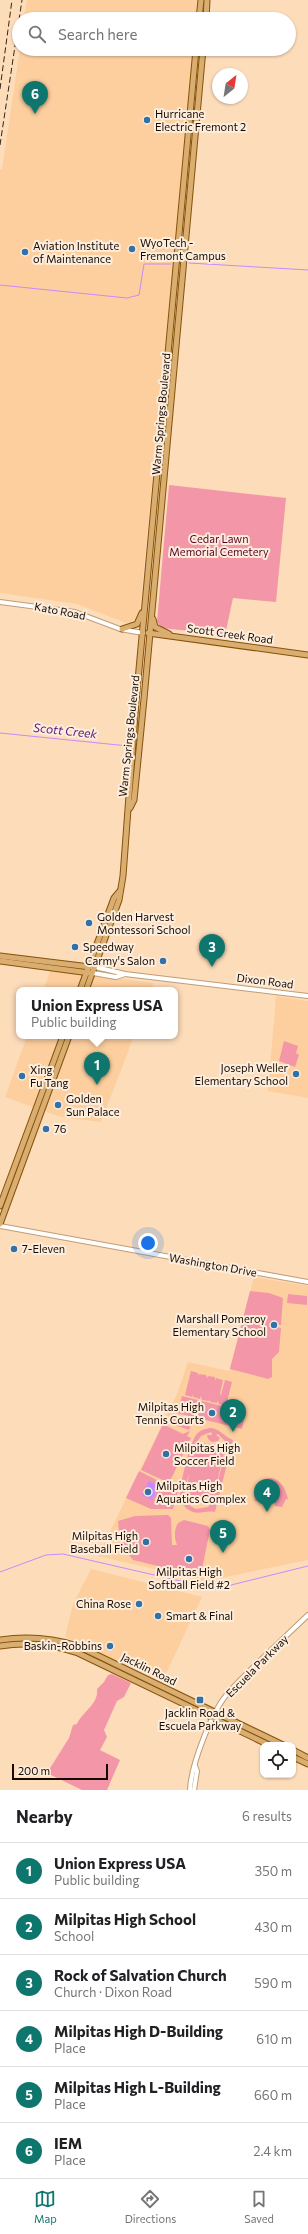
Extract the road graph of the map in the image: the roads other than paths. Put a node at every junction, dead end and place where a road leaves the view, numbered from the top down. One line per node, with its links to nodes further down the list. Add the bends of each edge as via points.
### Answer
1 (201, 0): 3 (main road)
2 (207, 0): 4 (main road)
3 (200, 12)
4 (206, 12)
5 (195, 56): 7 (main road, Warm Springs Boulevard)
6 (202, 56): 8 (main road, Warm Springs Boulevard)
7 (173, 313): 8 (main road); 10 (main road, Warm Springs Boulevard)
8 (177, 343): 11 (main road, Warm Springs Boulevard)
9 (0, 602): 12 (street, Kato Road, via 74,612)
10 (146, 603): 12 (main road, via 137,624); 13 (main road, Warm Springs Boulevard)
11 (152, 612): 14 (main road, Warm Springs Boulevard); 15 (main road, via 155,627)
12 (122, 629): 13 (street, Kato Road)
13 (143, 632): 14 (main road, Scott Creek Road); 17 (main road, Warm Springs Boulevard)
14 (150, 634): 15 (main road, Scott Creek Road); 18 (main road, Warm Springs Boulevard)
15 (174, 636): 16 (main road, Scott Creek Road)
16 (308, 654)
17 (136, 702): 18 (main road, via 140,704); 20 (main road, Warm Springs Boulevard)
18 (140, 730): 19 (main road, Warm Springs Boulevard)
19 (139, 738): 20 (main road); 21 (main road, Warm Springs Boulevard)
20 (130, 778): 21 (main road)
21 (131, 806): 22 (main road, via 124,876)
22 (119, 892): 25 (main road, via 114,898); 26 (main road, via 119,900)
23 (0, 956): 25 (main road, Dixon Road)
24 (0, 960): 27 (main road)
25 (89, 967): 26 (main road, Dixon Road); 27 (main road)
26 (95, 968): 28 (main road); 29 (street, Dixon Road)
27 (86, 972): 28 (main road); 30 (main road)
28 (93, 973): 29 (street, Dixon Road, via 116,977); 31 (main road)
29 (125, 974): 32 (street, Dixon Road)
30 (81, 987)
31 (87, 987)
32 (308, 996)
33 (62, 1039): 35 (main road)
34 (68, 1039): 36 (main road)
35 (0, 1206)
36 (0, 1225): 37 (street, Washington Drive)
37 (308, 1282)
38 (308, 1614): 41 (street, Escuela Parkway, via 228,1693)
39 (0, 1640): 41 (main road, Jacklin Road, via 26,1637 60,1640 78,1646)
40 (0, 1646): 42 (main road, Jacklin Road, via 27,1643 59,1646)
41 (217, 1712): 42 (street, Escuela Parkway); 44 (main road, Jacklin Road)
42 (213, 1718): 43 (main road, Jacklin Road); 49 (street, Escuela Parkway)
43 (263, 1742)
44 (277, 1742)
45 (296, 1752): 47 (main road)
46 (296, 1758): 48 (main road)
47 (308, 1758)
48 (308, 1764)
49 (195, 1766): 50 (street, Escuela Parkway, via 192,1770); 51 (street, Escuela Parkway)
50 (190, 1790)
51 (194, 1790)

